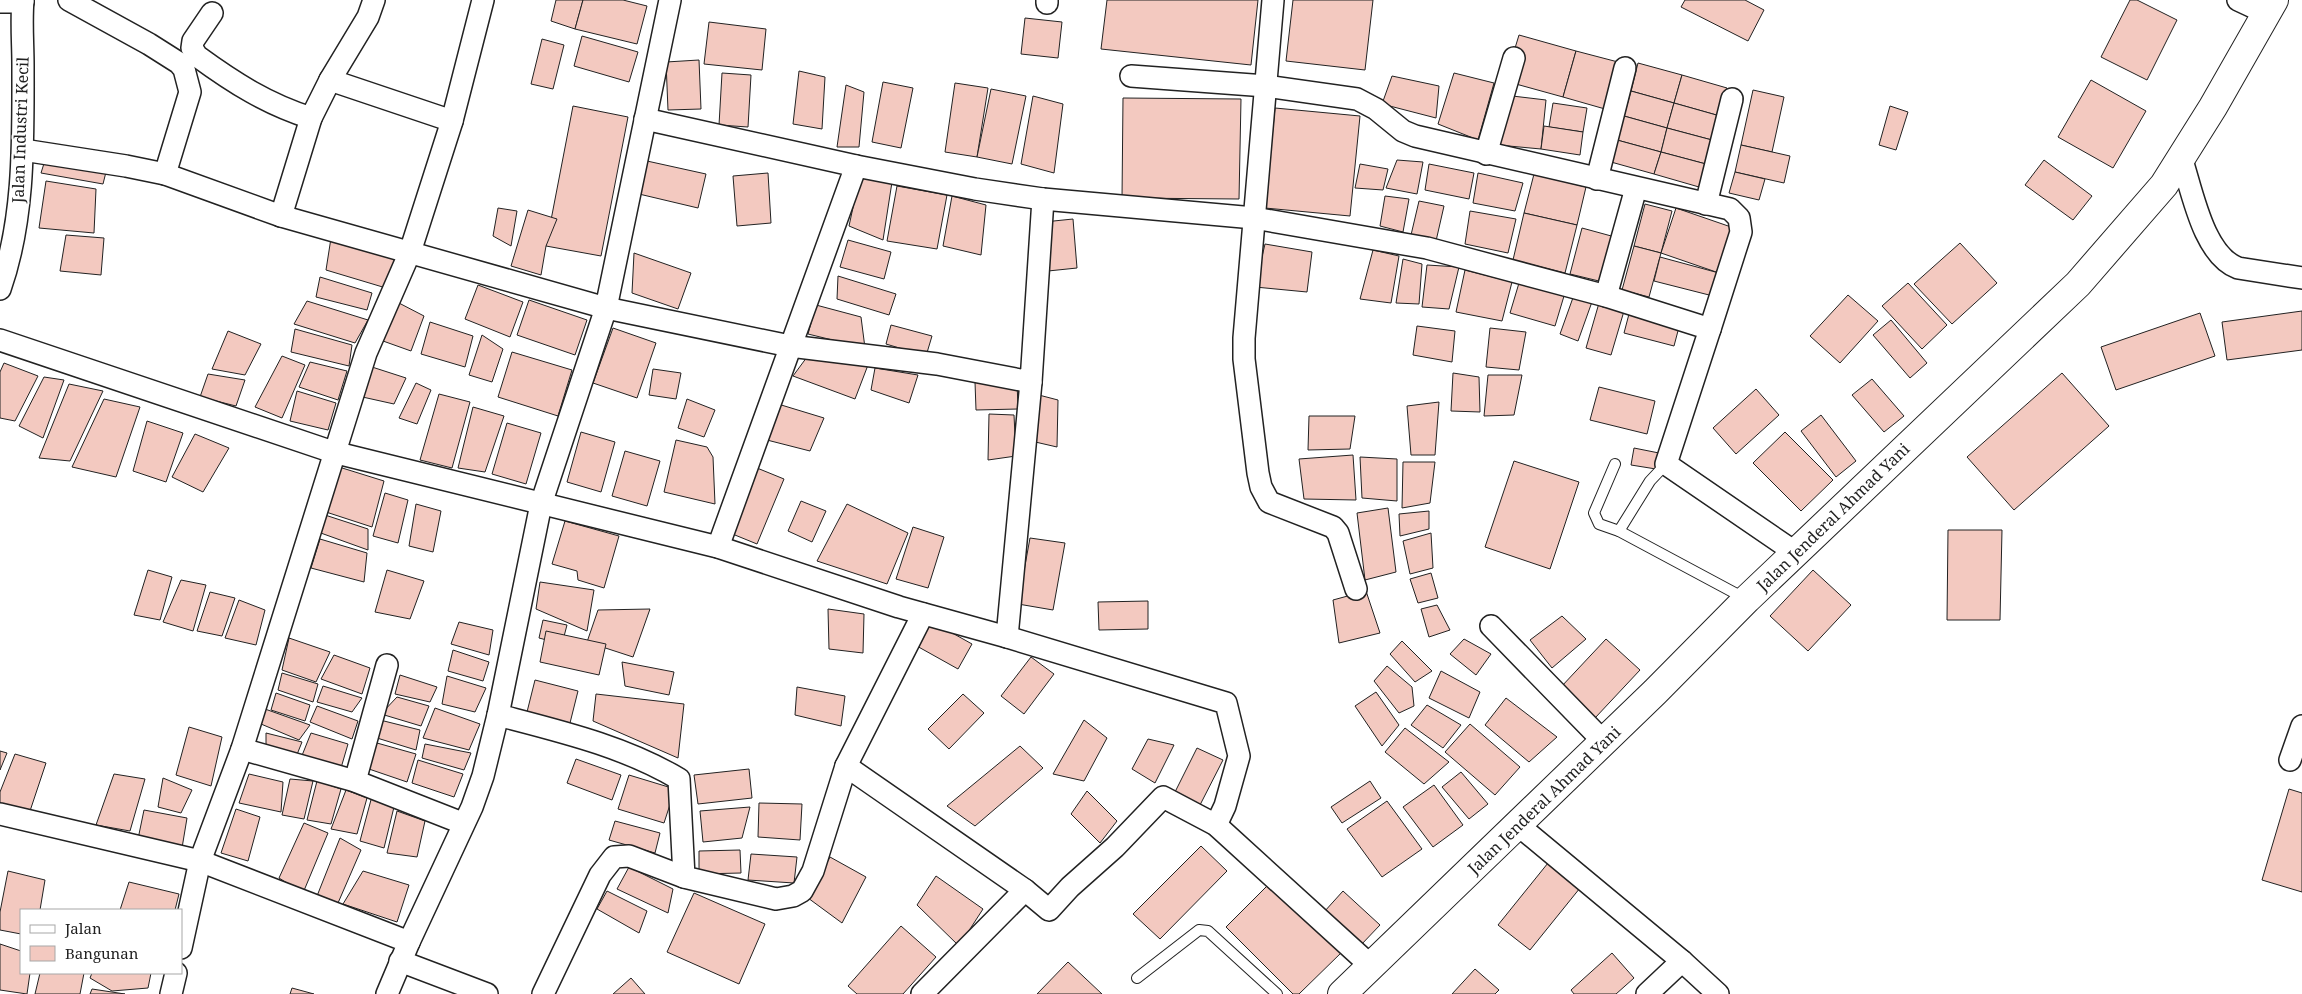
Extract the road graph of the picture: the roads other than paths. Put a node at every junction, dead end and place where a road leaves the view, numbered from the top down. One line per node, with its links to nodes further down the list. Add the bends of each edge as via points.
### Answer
1 (69, 0): 24 (street, via 149,44 184,69 190,92)
2 (374, 0): 14 (street, via 368,17)
3 (483, 0): 19 (street)
4 (670, 0): 18 (street)
5 (1273, 0): 15 (street)
6 (2238, 0): 9 (street, via 2253,7)
7 (23, 1): 8 (street); 20 (street, Jalan Industri Kecil)
8 (0, 2)
9 (2272, 5): 22 (highway, Jalan Jenderal Ahmad Yani)
10 (212, 13): 17 (street, via 194,41 192,48 196,56 253,94)
11 (1514, 58): 21 (street)
12 (1625, 68): 25 (street)
13 (1131, 76): 15 (street)
14 (330, 80): 17 (street); 19 (street)
15 (1266, 86): 21 (street, via 1358,99 1406,133); 30 (street)
16 (1732, 99): 28 (street)
17 (311, 118): 29 (street)
18 (645, 119): 23 (street); 35 (street)
19 (452, 122): 31 (street)
20 (22, 150): 24 (street); 33 (street, Jalan Industri Kecil, via 10,261)
21 (1486, 154): 25 (street)
22 (2181, 157): 32 (street, via 2203,226 2221,257 2238,268); 46 (highway, Jalan Jenderal Ahmad Yani, via 2164,185 2078,284)
23 (856, 166): 27 (street, via 946,185); 38 (street)
24 (165, 174): 29 (street)
25 (1597, 179): 26 (street)
26 (1636, 188): 28 (street); 34 (street)
27 (1042, 199): 30 (street); 39 (street)
28 (1706, 204): 36 (street, via 1730,210 1739,218 1741,227)
29 (281, 216): 31 (street)
30 (1254, 218): 34 (street, via 1427,248); 47 (street, via 1244,359 1261,487 1269,502 1333,527 1338,533)
31 (410, 252): 35 (street); 40 (street, via 366,353)
32 (2302, 278)
33 (0, 289)
34 (1606, 296): 36 (street)
35 (606, 308): 38 (street); 43 (street)
36 (1710, 329): 42 (street)
37 (0, 340): 40 (street)
38 (790, 346): 39 (street, via 937,364); 45 (street)
39 (1031, 382): 51 (street)
40 (333, 452): 43 (street); 56 (street)
41 (1615, 464): 44 (lane, via 1594,513 1599,524)
42 (1666, 464): 44 (lane, via 1650,481); 46 (street)
43 (541, 504): 45 (street); 53 (street)
44 (1619, 531): 48 (lane)
45 (718, 547): 49 (street)
46 (1796, 553): 48 (highway, Jalan Jenderal Ahmad Yani)
47 (1356, 589)
48 (1747, 599): 55 (highway, Jalan Jenderal Ahmad Yani)
49 (922, 614): 51 (street); 58 (street)
50 (1491, 626): 55 (street)
51 (1007, 637): 62 (street, via 1226,703 1239,756 1225,806)
52 (387, 665): 59 (street)
53 (498, 715): 61 (street, via 483,776 472,807); 65 (street, via 604,746 679,779)
54 (2302, 726): 57 (street)
55 (1604, 742): 63 (highway, Jalan Jenderal Ahmad Yani)
56 (242, 749): 59 (street); 64 (street)
57 (2290, 760)
58 (846, 766): 65 (street, via 813,871 802,891 784,899 770,898); 66 (street)
59 (355, 781): 61 (street)
60 (0, 814): 64 (street)
61 (462, 823): 67 (street)
62 (1216, 825): 66 (street, via 1163,797 1049,910); 71 (street)
63 (1518, 825): 69 (street); 71 (highway, Jalan Jenderal Ahmad Yani)
64 (200, 861): 67 (street); 68 (street)
65 (684, 877): 77 (street, via 629,856 614,857 600,875)
66 (1025, 890): 78 (street)
67 (409, 942): 70 (street)
68 (182, 943)
69 (1682, 961): 81 (street); 82 (street)
70 (400, 962): 75 (street); 76 (street)
71 (1370, 966): 80 (highway, Jalan Jenderal Ahmad Yani)
72 (176, 974): 74 (street)
73 (1137, 978): 79 (lane, via 1199,930 1208,931)
74 (171, 994)
75 (387, 994)
76 (487, 994)
77 (543, 994)
78 (922, 994)
79 (1277, 994)
80 (1342, 994)
81 (1647, 994)
82 (1718, 994)

